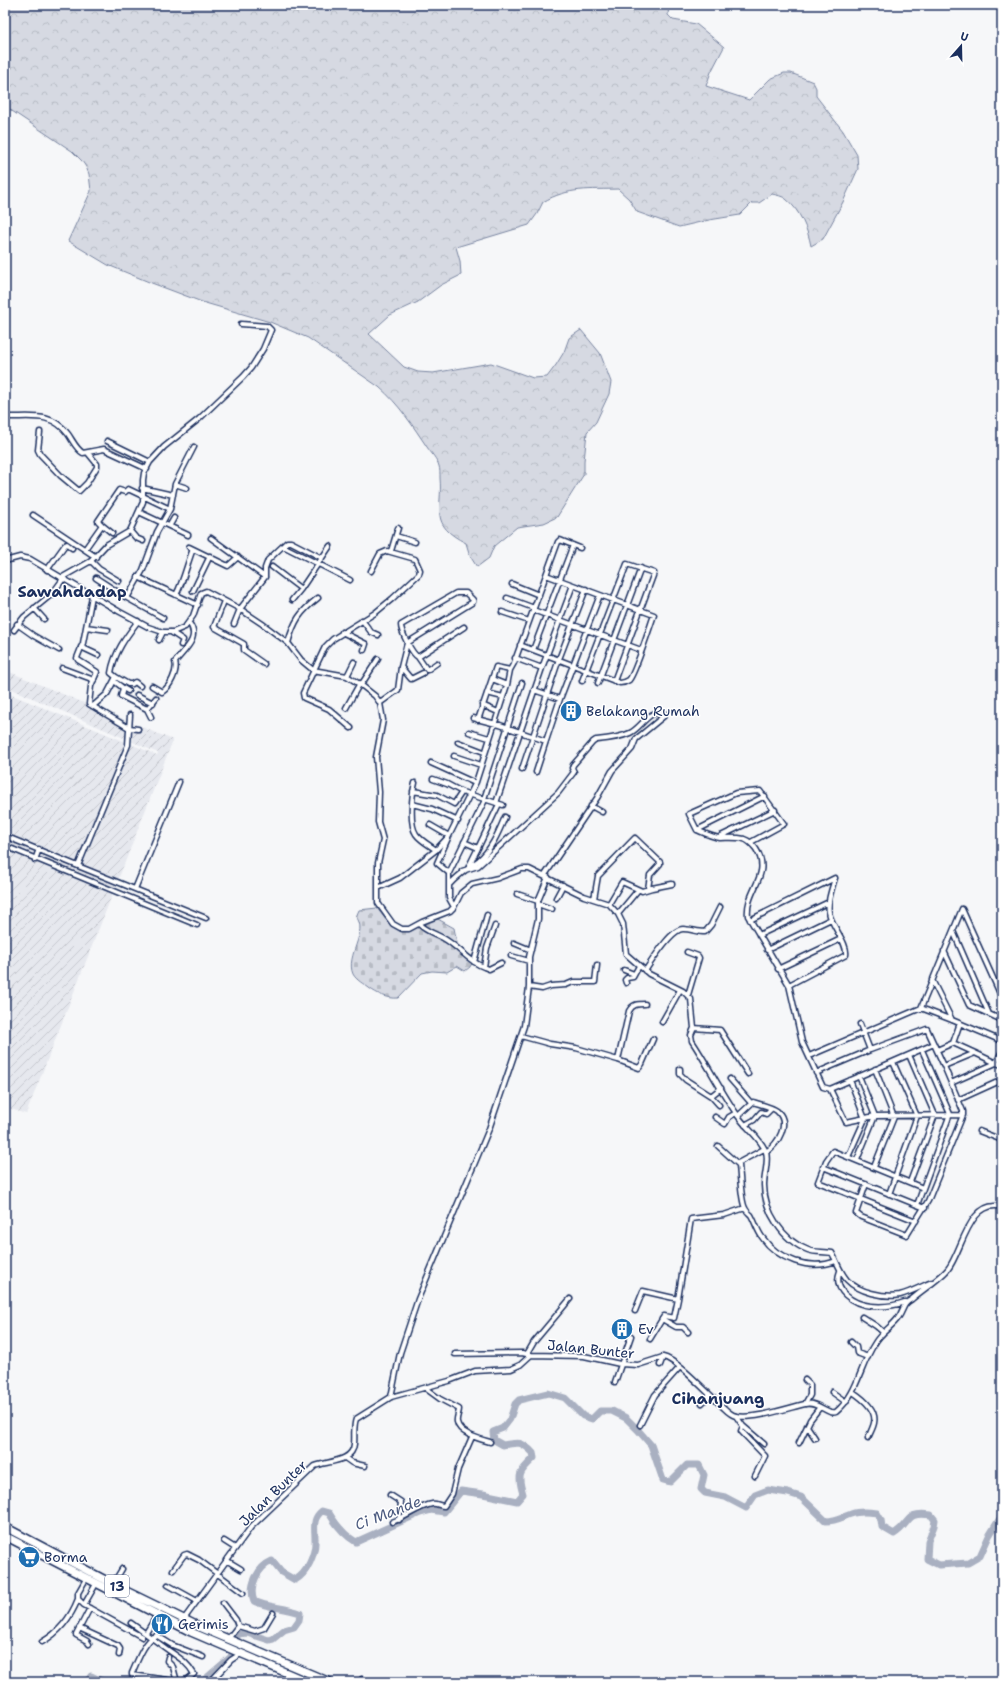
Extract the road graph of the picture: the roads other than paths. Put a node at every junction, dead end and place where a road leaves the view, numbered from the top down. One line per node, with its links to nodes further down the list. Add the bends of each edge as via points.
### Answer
1 (241, 324): 7 (street, via 267,326 271,330 251,368 212,408 164,447)
2 (5, 418): 6 (street, via 46,418 61,426 77,448 83,453)
3 (40, 432): 6 (street, via 40,454 79,491 97,467)
4 (107, 441): 7 (street)
5 (194, 447): 9 (street)
6 (88, 453): 8 (street, via 104,449)
7 (150, 462): 8 (street)
8 (147, 469): 10 (street)
9 (175, 484): 11 (street); 12 (street)
10 (142, 488): 12 (street); 13 (street)
11 (187, 488)
12 (173, 495): 14 (street)
13 (143, 496): 14 (street); 15 (street); 19 (street, via 128,489 125,492 118,490 98,521)
14 (170, 509): 18 (street)
15 (139, 512): 18 (street); 22 (street)
16 (33, 515): 34 (street)
17 (174, 518): 20 (street)
18 (162, 522): 20 (street); 48 (street)
19 (102, 525): 23 (street); 34 (street)
20 (170, 526): 24 (street)
21 (398, 528): 25 (street)
22 (130, 531): 27 (street); 38 (street, via 106,545)
23 (112, 533)
24 (188, 535)
25 (396, 536): 28 (street); 35 (street)
26 (211, 538): 37 (street)
27 (143, 541)
28 (415, 542)
29 (573, 545): 33 (street); 47 (street, via 559,541); 53 (street)
30 (283, 546): 39 (street, via 288,541); 42 (street); 49 (street, via 268,560)
31 (330, 546): 39 (street)
32 (72, 548): 45 (street, via 65,545)
33 (580, 548)
34 (84, 549): 38 (street)
35 (391, 552): 46 (street, via 382,552); 80 (street, via 415,559 420,572 392,599)
36 (210, 556): 37 (street, via 228,566); 59 (street); 60 (street, via 191,548 184,578)
37 (238, 556): 49 (street)
38 (96, 557): 41 (street)
39 (322, 558): 42 (street)
40 (5, 561): 45 (street, via 25,558)
41 (91, 561): 50 (street); 54 (street)
42 (318, 563): 52 (street); 57 (street)
43 (272, 567): 57 (street)
44 (641, 568): 68 (street, via 627,564); 71 (street); 75 (street, via 654,574)
45 (47, 570): 50 (street)
46 (371, 571)
47 (546, 575): 53 (street); 61 (street)
48 (138, 577): 60 (street); 64 (street)
49 (265, 577): 73 (street)
50 (62, 578): 63 (street); 72 (street, via 52,594)
51 (96, 578): 64 (street)
52 (350, 580)
53 (560, 580): 56 (street); 77 (street)
54 (119, 581)
55 (512, 584): 61 (street)
56 (573, 585): 58 (street); 81 (street)
57 (301, 588): 67 (street)
58 (586, 589): 62 (street); 87 (street)
59 (193, 591)
60 (176, 595): 70 (street)
61 (539, 595): 74 (street)
62 (600, 595): 68 (street); 92 (street)
63 (92, 596): 82 (street); 88 (street)
64 (127, 598): 78 (street)
65 (318, 598): 100 (street, via 296,620)
66 (507, 598): 74 (street)
67 (292, 600)
68 (613, 600): 71 (street); 97 (street)
69 (224, 601): 70 (street, via 204,591); 73 (street); 118 (street, via 214,627 244,644 244,650)
70 (198, 605): 84 (street)
71 (627, 605): 75 (street); 99 (street)
72 (34, 608): 79 (street); 85 (street)
73 (240, 609): 86 (street); 100 (street)
74 (533, 609): 77 (street); 83 (street)
75 (640, 609): 102 (street); 109 (street, via 654,615)
76 (502, 612): 83 (street)
77 (547, 615): 81 (street); 108 (street)
78 (162, 618)
79 (44, 619)
80 (362, 620): 95 (street); 96 (street)
81 (560, 620): 87 (street); 111 (street)
82 (138, 621): 93 (street); 129 (street, via 126,636 115,660 111,673)
83 (529, 621): 104 (street)
84 (189, 623): 94 (street, via 178,631); 139 (street, via 194,635 175,662 176,670 168,687 162,692)
85 (17, 624): 90 (street); 106 (street)
86 (234, 624)
87 (573, 625): 92 (street); 115 (street)
88 (86, 627): 91 (street); 105 (street)
89 (464, 628): 112 (street)
90 (14, 630)
91 (108, 630)
92 (586, 630): 97 (street); 119 (street)
93 (163, 632): 94 (street); 98 (street)
94 (171, 632): 103 (street, via 183,640)
95 (342, 632): 107 (street, via 366,644); 123 (street, via 325,647)
96 (378, 635)
97 (600, 635): 99 (street); 125 (street)
98 (159, 640)
99 (614, 640): 102 (street); 127 (street)
100 (288, 643): 123 (street, via 301,660)
101 (408, 643): 101 (street, via 473,602 473,600 466,593 456,593 405,622 401,627); 112 (street, via 414,655); 120 (street)
102 (627, 644): 109 (street); 132 (street)
103 (181, 645)
104 (520, 645): 108 (street); 114 (street)
105 (81, 647): 110 (street); 131 (street, via 77,659 97,671)
106 (59, 650)
107 (364, 650)
108 (533, 650): 111 (street)
109 (642, 650): 132 (street, via 632,676 623,683)
110 (98, 655)
111 (546, 655): 115 (street); 122 (street)
112 (418, 657): 117 (street, via 427,670)
113 (378, 658): 136 (street)
114 (515, 658): 122 (street); 124 (street)
115 (559, 660): 119 (street); 145 (street)
116 (354, 662): 128 (street)
117 (437, 663)
118 (264, 664)
119 (573, 665): 125 (street); 148 (street)
120 (401, 667): 126 (street, via 411,679); 150 (street, via 398,690)
121 (62, 668): 131 (street)
122 (542, 668): 141 (street)
123 (313, 670): 128 (street); 163 (street, via 302,694 304,698 328,709)
124 (510, 670): 130 (street, via 496,667); 137 (street)
125 (586, 670): 127 (street); 133 (street)
126 (423, 673)
127 (601, 675): 132 (street); 135 (street)
128 (347, 676): 136 (street)
129 (115, 679): 138 (street, via 128,684 135,682); 140 (street); 151 (street, via 107,694)
130 (492, 679): 137 (street); 143 (street)
131 (94, 680): 151 (street, via 89,702)
132 (614, 680)
133 (582, 681)
134 (522, 683): 161 (street)
135 (598, 683)
136 (360, 684): 150 (street); 153 (street)
137 (507, 685): 146 (street)
138 (140, 686)
139 (152, 686)
140 (123, 688): 142 (street); 154 (street, via 122,696)
141 (534, 690): 145 (street); 165 (street)
142 (128, 691)
143 (487, 693): 146 (street); 152 (street)
144 (138, 695): 149 (street)
145 (547, 695): 148 (street); 167 (street)
146 (503, 697): 155 (street)
147 (156, 698): 149 (street)
148 (560, 699): 169 (street)
149 (153, 703): 154 (street)
150 (380, 703): 216 (street, via 384,715 377,751 378,813 383,840 378,864)
151 (94, 706): 162 (street)
152 (482, 706): 155 (street); 159 (street)
153 (346, 708)
154 (148, 709): 157 (street)
155 (498, 712): 160 (street)
156 (130, 715): 162 (street)
157 (152, 717)
158 (473, 718): 159 (street)
159 (478, 720): 160 (street)
160 (494, 724): 161 (street); 168 (street)
161 (507, 727): 165 (street); 185 (street)
162 (129, 728): 164 (street); 208 (street, via 128,745)
163 (351, 728)
164 (138, 729)
165 (520, 731): 167 (street); 187 (street)
166 (469, 732): 168 (street)
167 (533, 736): 169 (street); 175 (street)
168 (489, 738): 171 (street)
169 (546, 741): 176 (street)
170 (458, 742): 171 (street)
171 (484, 752): 174 (street)
172 (454, 756): 174 (street)
173 (431, 763): 180 (street)
174 (481, 765): 180 (street)
175 (522, 769)
176 (536, 772)
177 (432, 779): 182 (street)
178 (179, 782): 217 (street)
179 (415, 783): 181 (street)
180 (475, 783): 183 (street)
181 (413, 791): 182 (street, via 437,795 454,804); 186 (street)
182 (462, 792): 183 (street)
183 (469, 795): 185 (street); 192 (street)
184 (765, 796): 189 (street); 194 (street); 195 (street, via 758,790 736,793 689,814)
185 (485, 800): 187 (street); 200 (street)
186 (412, 804): 192 (street, via 432,809); 205 (street, via 415,833)
187 (499, 804): 204 (street)
188 (591, 806): 190 (street); 210 (street, via 612,771 632,749 636,739 664,716 664,713 656,712 631,732 619,737 593,742 573,765 574,772 558,793 478,866); 212 (street)
189 (775, 810): 199 (street); 201 (street, via 784,824)
190 (602, 812)
191 (505, 816): 209 (street, via 487,851)
192 (458, 821): 198 (street)
193 (430, 825): 198 (street)
194 (706, 825): 195 (street); 196 (street)
195 (697, 830): 196 (street)
196 (710, 835): 199 (street)
197 (5, 836): 203 (street)
198 (449, 836): 205 (street); 211 (street, via 437,862)
199 (719, 838): 201 (street, via 737,838)
200 (464, 842): 204 (street); 211 (street)
201 (751, 842): 233 (street, via 760,856 761,875 750,896 747,909)
202 (5, 846): 203 (street)
203 (21, 847): 206 (street); 207 (street)
204 (478, 848): 209 (street)
205 (436, 850): 216 (street, via 400,878)
206 (39, 851): 207 (street); 208 (street)
207 (36, 858): 235 (street)
208 (78, 866): 217 (street)
209 (469, 866): 210 (street)
210 (462, 872): 213 (street)
211 (449, 873): 213 (street)
212 (547, 876): 215 (street); 224 (street); 226 (street, via 524,869 472,884 461,893)
213 (450, 884): 226 (street, via 449,898)
214 (672, 884): 218 (street)
215 (563, 885): 221 (street); 222 (street)
216 (378, 888): 234 (street, via 378,903 393,924 405,929)
217 (135, 889): 231 (street)
218 (648, 889): 219 (street, via 642,892); 222 (street, via 650,875 660,862 635,838 598,876)
219 (638, 890): 225 (street, via 622,882); 229 (street)
220 (518, 894): 224 (street)
221 (556, 898)
222 (594, 899): 225 (street)
223 (829, 902): 232 (street); 233 (street, via 835,878); 238 (street)
224 (538, 903): 228 (street); 241 (street, via 538,919)
225 (609, 904): 229 (street)
226 (454, 907): 234 (street, via 445,914)
227 (720, 908): 254 (street, via 712,925 705,932 678,930)
228 (552, 910)
229 (618, 914): 250 (street, via 625,930 625,952)
230 (487, 915): 247 (street)
231 (206, 918)
232 (831, 919): 239 (street); 242 (street)
233 (750, 920): 238 (street)
234 (418, 924): 247 (street, via 445,939)
235 (197, 925)
236 (495, 926): 251 (street, via 487,948)
237 (953, 931): 243 (street); 262 (street, via 962,909); 265 (street)
238 (759, 935): 242 (street)
239 (841, 939): 252 (street); 258 (street, via 846,956)
240 (514, 943): 241 (street)
241 (531, 950): 246 (street)
242 (767, 950): 252 (street)
243 (944, 951): 256 (street); 265 (street, via 969,1005)
244 (687, 952): 261 (street, via 699,958)
245 (511, 956): 246 (street)
246 (529, 961): 259 (street)
247 (474, 962): 251 (street)
248 (501, 964): 251 (street, via 489,969)
249 (597, 965): 259 (street, via 595,982 573,982 542,989)
250 (639, 966): 254 (street); 255 (street)
251 (484, 967)
252 (778, 969): 258 (street)
253 (624, 970): 255 (street)
254 (645, 971): 260 (street)
255 (634, 974): 257 (street, via 625,980)
256 (932, 980): 264 (street); 266 (street)
257 (626, 983)
258 (789, 985): 284 (street, via 802,1042)
259 (529, 987): 273 (street)
260 (680, 990): 261 (street); 268 (street)
261 (691, 996): 271 (street)
262 (1002, 998)
263 (645, 1004): 285 (street, via 632,1006 629,1012)
264 (921, 1008): 266 (street); 272 (street)
265 (990, 1015): 267 (street)
266 (952, 1020): 269 (street)
267 (1002, 1020)
268 (662, 1022)
269 (960, 1023): 275 (street); 276 (street)
270 (860, 1024): 272 (street)
271 (694, 1028): 293 (street, via 720,1030); 299 (street, via 692,1041)
272 (863, 1032): 278 (street); 284 (street)
273 (521, 1036): 285 (street); 363 (street, via 485,1140 418,1299 400,1353)
274 (653, 1039): 285 (street, via 639,1068)
275 (1002, 1041)
276 (953, 1043): 280 (street); 282 (street)
277 (934, 1044): 278 (street, via 927,1029); 279 (street); 280 (street)
278 (870, 1050): 292 (street)
279 (922, 1050): 283 (street); 306 (street)
280 (937, 1050): 289 (street)
281 (1002, 1052): 287 (street)
282 (976, 1053): 287 (street); 289 (street)
283 (909, 1055): 286 (street); 308 (street)
284 (809, 1056): 292 (street)
285 (618, 1060)
286 (892, 1062): 291 (street); 311 (street)
287 (996, 1062): 288 (street); 298 (street)
288 (1002, 1065)
289 (944, 1066): 298 (street)
290 (680, 1069): 301 (street, via 680,1074 686,1080)
291 (876, 1069): 294 (street); 313 (street)
292 (816, 1073): 300 (street, via 823,1087)
293 (748, 1074)
294 (859, 1076): 296 (street); 310 (street)
295 (730, 1079): 303 (street)
296 (850, 1080): 300 (street); 314 (street)
297 (1002, 1080): 302 (street)
298 (951, 1083): 302 (street)
299 (721, 1088): 301 (street); 307 (street)
300 (830, 1089): 314 (street, via 846,1122)
301 (711, 1096): 304 (street)
302 (958, 1100): 309 (street)
303 (751, 1103): 305 (street); 307 (street)
304 (719, 1105)
305 (771, 1109): 315 (street, via 766,1114 761,1112); 319 (street, via 777,1111 784,1125 774,1146)
306 (950, 1114): 308 (street); 309 (street); 328 (street)
307 (737, 1115): 312 (street, via 729,1117 725,1124); 315 (street)
308 (935, 1115): 311 (street); 326 (street)
309 (963, 1115): 334 (street)
310 (875, 1116): 313 (street); 314 (street); 321 (street)
311 (917, 1116): 313 (street); 325 (street)
312 (715, 1117)
313 (894, 1117): 324 (street)
314 (865, 1119): 320 (street)
315 (745, 1125): 319 (street, via 760,1141)
316 (979, 1130): 317 (street)
317 (1002, 1140)
318 (718, 1146): 322 (street)
319 (765, 1151): 322 (street); 336 (street, via 764,1188 774,1220 787,1237 802,1248 831,1253)
320 (848, 1157): 321 (street); 323 (street, via 833,1151)
321 (858, 1160): 324 (street)
322 (738, 1163): 333 (street)
323 (823, 1167): 327 (street); 330 (street, via 818,1182)
324 (874, 1167): 325 (street)
325 (896, 1176): 326 (street); 329 (street)
326 (910, 1182): 328 (street)
327 (866, 1184): 329 (street); 330 (street)
328 (923, 1188): 331 (street)
329 (889, 1194): 331 (street)
330 (860, 1199): 335 (street); 335 (street, via 855,1210 858,1215 904,1235 907,1235)
331 (917, 1205): 334 (street)
332 (1002, 1207): 338 (street, via 990,1207 978,1215 967,1228 948,1269)
333 (745, 1208): 336 (street, via 762,1237 784,1256 815,1265); 340 (street, via 724,1215 690,1219)
334 (924, 1208): 335 (street)
335 (916, 1221)
336 (836, 1261): 337 (street)
337 (840, 1271): 338 (street, via 858,1288 880,1294 900,1295); 341 (street, via 838,1285 851,1300 871,1306 890,1306)
338 (932, 1282): 341 (street)
339 (570, 1299): 351 (street, via 534,1342)
340 (678, 1299): 342 (street, via 643,1291); 344 (street, via 674,1318 665,1315)
341 (905, 1302): 346 (street, via 898,1319)
342 (635, 1311)
343 (862, 1317): 346 (street)
344 (662, 1319): 345 (street); 348 (street)
345 (688, 1332)
346 (882, 1332): 353 (street)
347 (631, 1336): 354 (street)
348 (650, 1339)
349 (851, 1342): 353 (street, via 857,1353)
350 (455, 1354): 351 (street)
351 (529, 1355): 354 (street, Jalan Bunter, via 584,1356); 359 (street, Jalan Bunter, via 511,1370 475,1371)
352 (663, 1357): 354 (street, Jalan Bunter, via 638,1365); 355 (street); 356 (street)
353 (868, 1357): 361 (street)
354 (620, 1364): 358 (street)
355 (660, 1365)
356 (680, 1367): 362 (street); 369 (street, via 656,1395)
357 (804, 1380): 366 (street, via 810,1385 810,1395)
358 (615, 1382)
359 (426, 1388): 363 (street, Jalan Bunter); 372 (street, via 440,1399 460,1409 458,1424)
360 (832, 1392): 364 (street)
361 (853, 1392): 364 (street); 374 (street, via 866,1401 874,1416)
362 (710, 1395): 365 (street); 368 (street)
363 (391, 1397): 378 (street, Jalan Bunter, via 356,1419 354,1447)
364 (846, 1402): 367 (street, via 835,1413)
365 (702, 1403)
366 (805, 1404): 367 (street, via 812,1403); 368 (street, via 752,1416)
367 (820, 1407): 371 (street)
368 (736, 1416): 370 (street)
369 (640, 1425)
370 (743, 1426): 377 (street); 380 (street, via 741,1430 765,1456)
371 (807, 1426): 373 (street); 376 (street)
372 (472, 1437): 375 (street); 382 (street, via 462,1458 452,1494 444,1506 430,1505)
373 (815, 1438)
374 (868, 1438)
375 (490, 1442)
376 (799, 1443)
377 (764, 1444)
378 (345, 1458): 379 (street, via 352,1463); 387 (street, Jalan Bunter, via 323,1463 312,1469 251,1527)
379 (365, 1466)
380 (755, 1476)
381 (390, 1495): 382 (street, via 401,1502)
382 (399, 1520): 383 (street)
383 (392, 1522)
384 (5, 1527): 395 (highway, 13)
385 (5, 1536): 393 (highway, 13)
386 (224, 1541): 387 (street)
387 (234, 1548): 388 (street, Jalan Bunter)
388 (226, 1560): 390 (street); 392 (street, Jalan Bunter)
389 (122, 1569): 395 (street)
390 (241, 1569)
391 (173, 1570): 392 (street, via 187,1554)
392 (217, 1574): 397 (street); 399 (street, Jalan Bunter)
393 (86, 1578): 394 (highway, 13); 398 (street, via 78,1593)
394 (96, 1584): 401 (street); 404 (highway, 13)
395 (114, 1584): 405 (highway, 13)
396 (168, 1586): 399 (street)
397 (243, 1593)
398 (78, 1599): 401 (street); 412 (street, via 69,1618)
399 (197, 1601): 405 (street, Jalan Bunter)
400 (223, 1603): 407 (street)
401 (84, 1606): 402 (street)
402 (90, 1608): 408 (street); 410 (street)
403 (273, 1613): 407 (street, via 263,1629)
404 (157, 1615): 409 (street); 413 (highway, 13)
405 (184, 1620): 413 (highway, 13)
406 (131, 1623): 409 (street)
407 (238, 1626): 413 (street)
408 (79, 1628): 414 (street, via 76,1635); 416 (street, via 118,1646)
409 (146, 1633): 411 (street)
410 (142, 1637)
411 (152, 1637): 417 (street, via 157,1635 172,1645); 421 (street, via 182,1658 194,1674); 421 (street, via 142,1650 132,1675)
412 (42, 1642)
413 (226, 1642): 415 (highway, 13)
414 (88, 1644)
415 (244, 1651): 419 (highway, 13); 420 (street, via 231,1660); 424 (highway, 13)
416 (119, 1655)
417 (203, 1656)
418 (168, 1657): 421 (street, via 166,1660 173,1667)
419 (289, 1673): 422 (street); 423 (highway, 13)
420 (213, 1681)
421 (177, 1682)
422 (284, 1682)
423 (308, 1682)
424 (330, 1682)

